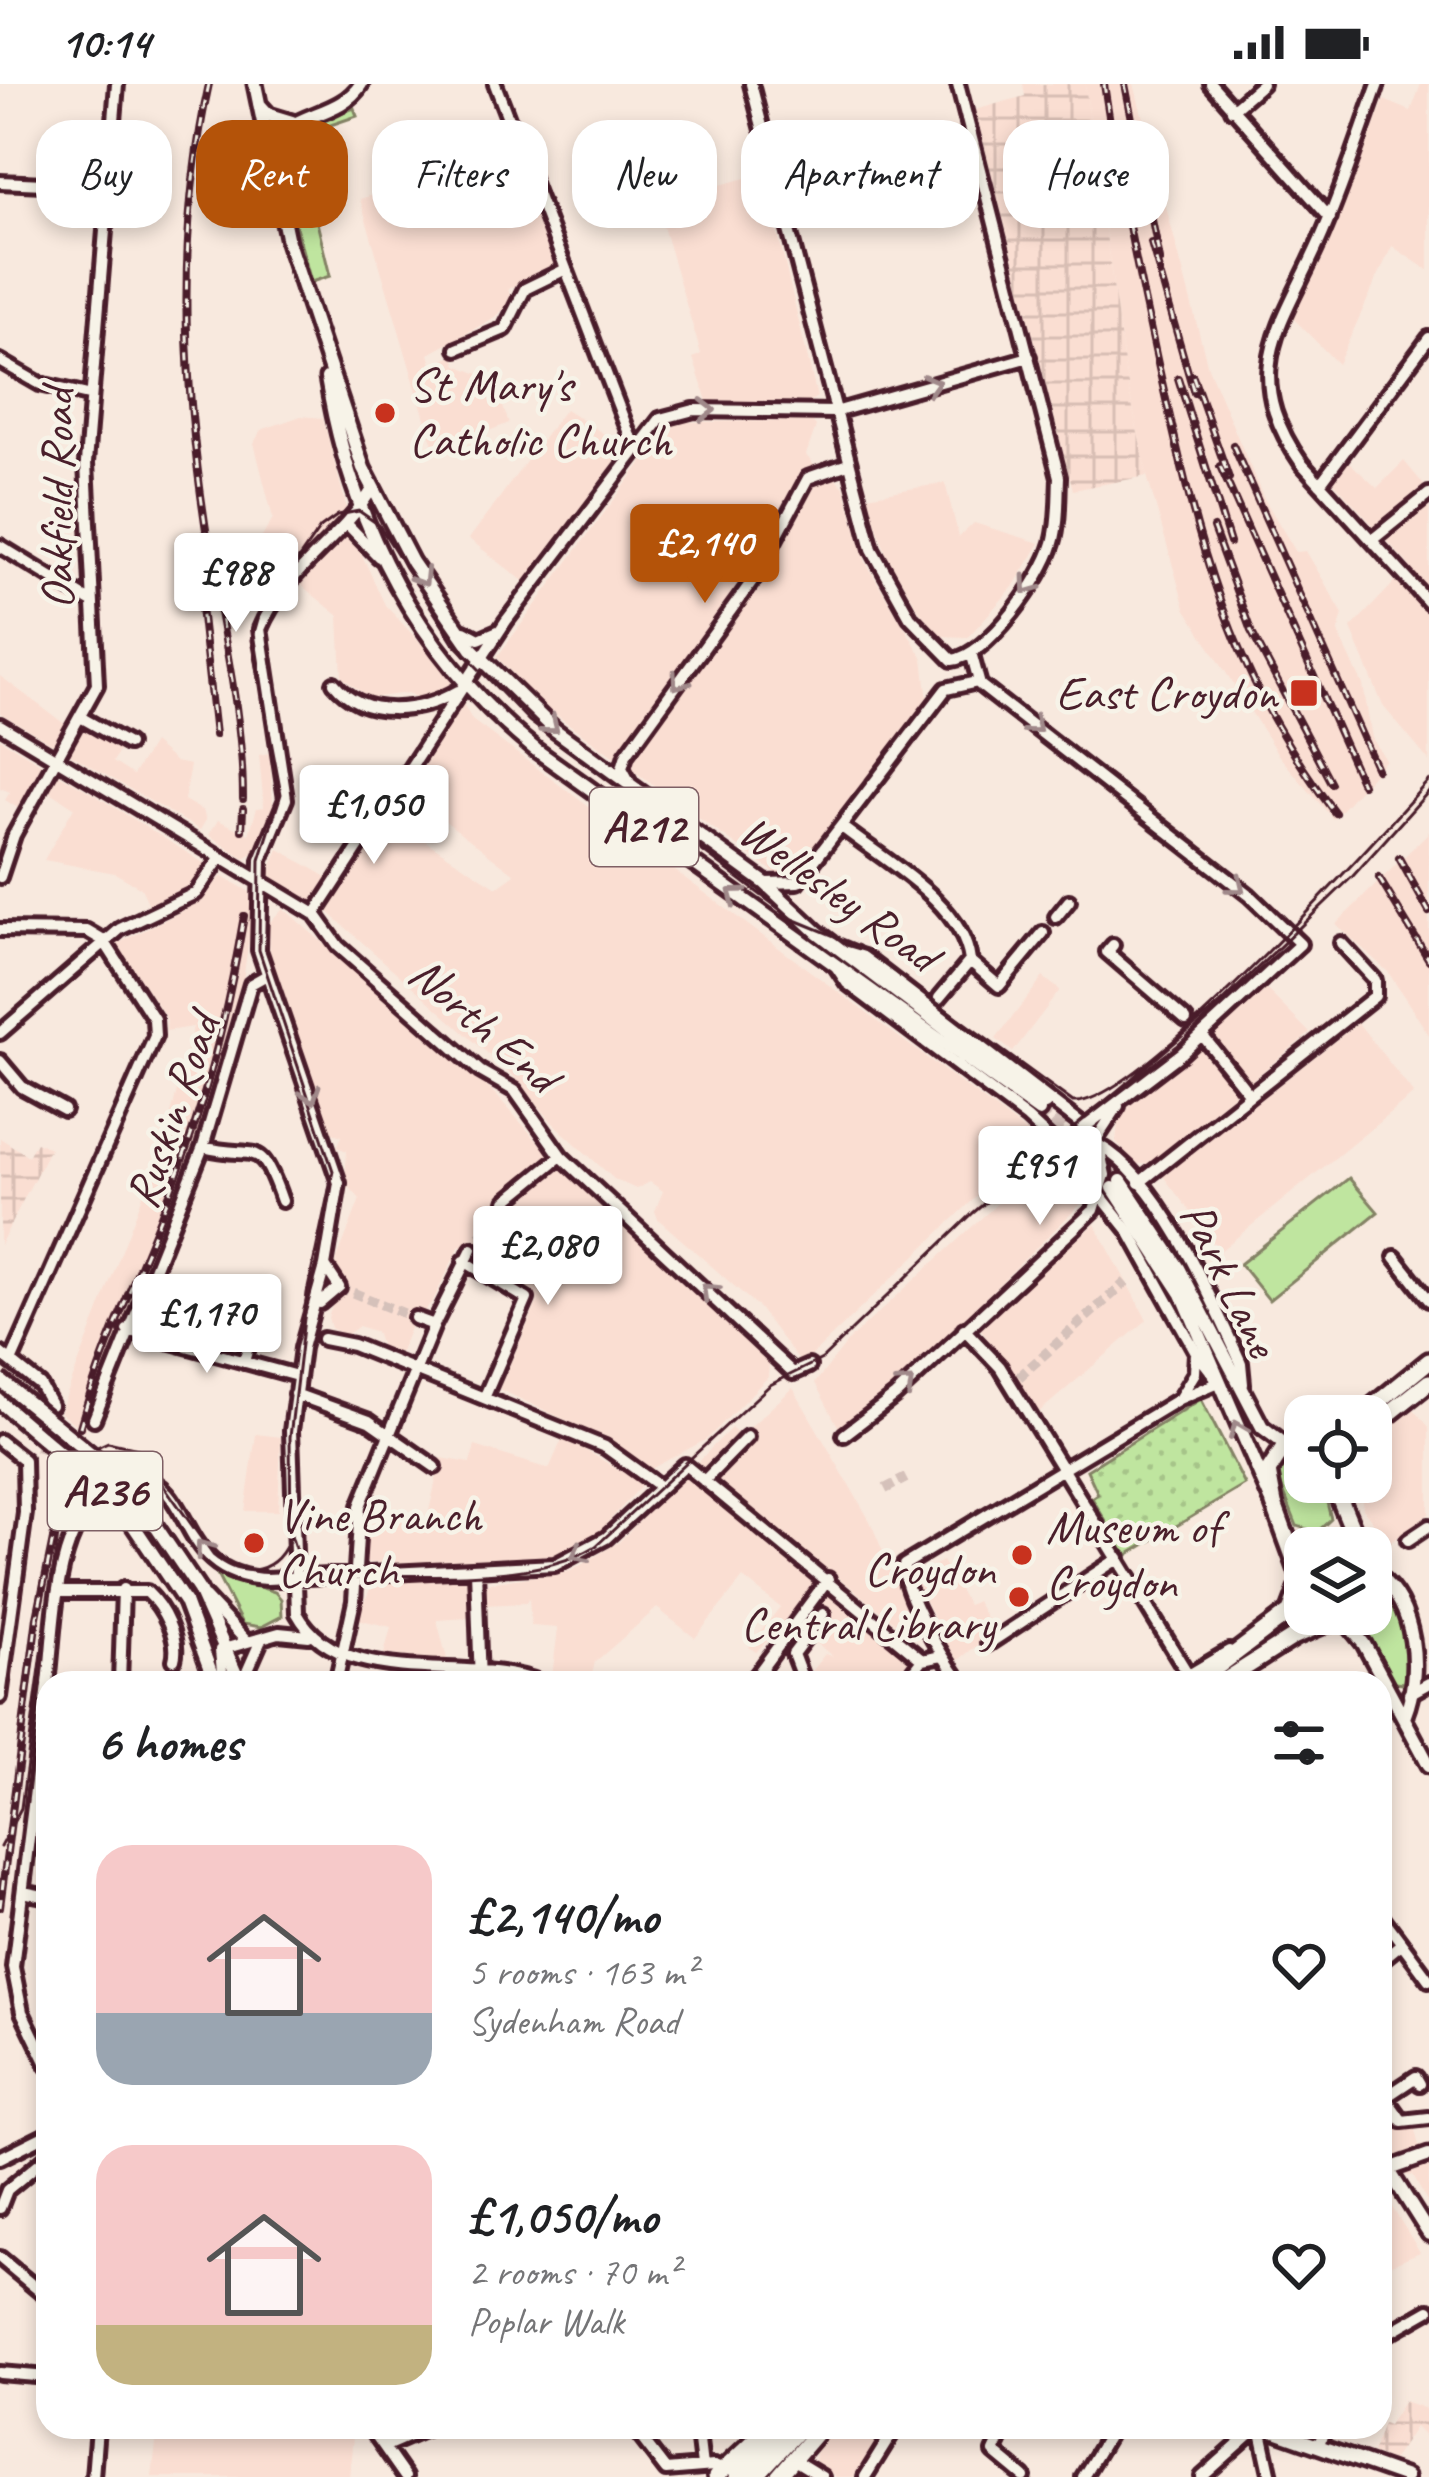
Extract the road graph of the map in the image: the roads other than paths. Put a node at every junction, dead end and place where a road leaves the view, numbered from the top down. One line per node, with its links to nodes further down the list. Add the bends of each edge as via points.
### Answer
1 (117, 84): 12 (street, Oakfield Road)
2 (256, 84): 10 (main road, Wellesley Road / A212)
3 (361, 84): 15 (main road, via 345,101)
4 (495, 84): 21 (street)
5 (751, 84): 28 (street)
6 (958, 84): 24 (street)
7 (1211, 84): 11 (street)
8 (1262, 84): 11 (street)
9 (1378, 84): 18 (street)
10 (259, 104): 13 (main road, Wellesley Road / A212); 14 (main road)
11 (1232, 110): 18 (street)
12 (114, 120)
13 (261, 120)
14 (285, 120)
15 (297, 120)
16 (0, 182): 17 (street)
17 (36, 184)
18 (1330, 218): 31 (street, via 1285,305 1268,360 1274,412)
19 (105, 228): 27 (street, Oakfield Road)
20 (288, 228): 25 (main road, Wellesley Road / A212)
21 (566, 269): 23 (street, via 527,286 505,329); 29 (street, via 629,429)
22 (1429, 338): 31 (street)
23 (457, 349)
24 (1029, 357): 28 (street, one-way to 24); 43 (street, one-way to 43, via 1057,460 1054,541 1041,571)
25 (325, 359): 32 (main road, Wellesley Road / A212); 34 (main road, Wellesley Road / A212)
26 (0, 361): 27 (street, via 40,385)
27 (88, 395): 39 (street, Oakfield Road)
28 (835, 412): 29 (street, one-way to 28, via 662,417 680,411); 30 (street)
29 (642, 440): 42 (street)
30 (848, 464): 43 (street, via 885,578 925,638); 52 (street, one-way to 52, via 808,478 755,577 626,755)
31 (1321, 484): 36 (street)
32 (372, 489): 34 (street); 41 (main road, Wellesley Road / A212, one-way to 41)
33 (1424, 498): 36 (street)
34 (358, 511): 35 (street); 38 (main road, Wellesley Road / A212)
35 (347, 524): 38 (street, Wellesley Road); 56 (street, via 326,538 261,625 286,799)
36 (1372, 540): 40 (street)
37 (0, 545): 39 (street)
38 (379, 557): 47 (main road, Wellesley Road / A212)
39 (90, 601): 48 (street, Oakfield Road, via 97,686)
40 (1429, 603)
41 (452, 621): 42 (street, via 479,639); 44 (main road, Wellesley Road / A212)
42 (503, 627): 44 (street)
43 (960, 659): 46 (street); 46 (street)
44 (482, 662): 47 (street); 52 (main road, Wellesley Road / A212, one-way to 52, via 555,730)
45 (334, 683): 47 (street, via 391,711)
46 (965, 684): 53 (street); 72 (street, one-way to 72, via 1249,895 1300,944)
47 (463, 686): 59 (street); 66 (main road, Wellesley Road / A212, one-way to 47, via 536,750)
48 (82, 718): 50 (street); 51 (street, Oakfield Road)
49 (0, 725): 51 (street, North End)
50 (128, 743)
51 (58, 760): 54 (street, North End); 55 (street, Oakfield Road, via 14,835)
52 (628, 781): 57 (main road, Wellesley Road / A212)
53 (842, 827): 57 (street, via 796,884); 67 (street, via 950,915 967,937)
54 (219, 860): 56 (street, North End); 63 (street, via 196,893)
55 (0, 877)
56 (260, 883): 59 (street, North End); 68 (street, via 258,946)
57 (765, 883): 66 (main road, Wellesley Road / A212)
58 (1070, 901): 60 (street)
59 (315, 914): 74 (street, North End, via 338,946)
60 (1055, 917)
61 (0, 930): 63 (street, via 87,932)
62 (1043, 933): 67 (street, via 999,986)
63 (104, 941): 71 (street); 102 (street, via 154,1019 155,1036)
64 (1341, 943): 83 (street, via 1377,985 1375,996)
65 (1112, 945): 70 (street, via 1107,952)
66 (837, 956): 77 (main road, A212); 79 (street, Wellesley Road, via 864,957); 81 (street, Wellesley Road, via 847,983)
67 (970, 962): 69 (street)
68 (267, 975): 80 (street, Ruskin Road, via 251,984); 90 (street, one-way to 90, via 339,1184)
69 (939, 998)
70 (1186, 1020)
71 (0, 1033)
72 (1202, 1035): 76 (street); 79 (street)
73 (470, 1040): 74 (street)
74 (459, 1052): 82 (street, North End, via 515,1091)
75 (0, 1061): 78 (street, via 22,1087)
76 (1246, 1090)
77 (1042, 1108)
78 (64, 1109)
79 (1092, 1136): 81 (street); 83 (street, Park Lane); 84 (street, Park Lane)
80 (203, 1147): 85 (street, via 249,1148 281,1183); 97 (street, Ruskin Road)
81 (1064, 1152): 84 (street, Park Lane)
82 (558, 1158): 86 (street); 104 (street, North End, one-way to 82, via 793,1372)
83 (1139, 1183): 110 (street, Park Lane, via 1189,1260)
84 (1112, 1188): 96 (street); 99 (street, Park Lane); 108 (main road, via 1172,1276); 110 (main road, via 1171,1252)
85 (282, 1201)
86 (506, 1202)
87 (472, 1249): 89 (street)
88 (1395, 1257): 92 (street)
89 (464, 1261): 95 (street); 113 (street, via 527,1299)
90 (326, 1266): 93 (street); 93 (street, via 340,1287)
91 (261, 1300): 103 (street)
92 (1429, 1300)
93 (316, 1307): 106 (street)
94 (415, 1318): 95 (street)
95 (434, 1325): 105 (street)
96 (967, 1327): 120 (street, one-way to 96); 128 (street)
97 (127, 1330): 103 (street); 118 (street, Ruskin Road)
98 (322, 1339): 105 (street)
99 (1196, 1352): 108 (street, Park Lane); 114 (street, via 1195,1372)
100 (0, 1353): 102 (street)
101 (1429, 1361): 112 (highway)
102 (11, 1362): 116 (street, via 40,1384)
103 (244, 1362): 106 (street)
104 (809, 1366)
105 (415, 1369): 113 (street); 119 (street)
106 (297, 1376): 111 (street)
107 (0, 1380): 142 (main road, A236, bridge, via 110,1472)
108 (1219, 1382): 114 (street); 131 (main road, Park Lane, one-way to 108)
109 (1429, 1382): 117 (highway)
110 (1243, 1384): 122 (main road, Park Lane, via 1262,1426)
111 (295, 1394): 119 (street); 138 (street)
112 (1387, 1395)
113 (485, 1396): 130 (street, via 605,1447)
114 (1178, 1399): 128 (street)
115 (0, 1402): 168 (main road, A236, bridge, via 119,1504 185,1602)
116 (51, 1405)
117 (1392, 1411)
118 (99, 1415)
119 (388, 1432): 127 (street); 137 (street, via 358,1513)
120 (844, 1436)
121 (747, 1437): 129 (street)
122 (1284, 1439)
123 (0, 1441): 126 (street)
124 (39, 1452): 126 (street)
125 (1284, 1457): 131 (highway, via 1269,1467)
126 (24, 1460): 141 (street, via 25,1513)
127 (435, 1467)
128 (1061, 1474): 135 (street); 161 (street, via 907,1562 903,1574)
129 (704, 1481): 130 (street, via 685,1465); 140 (street)
130 (659, 1486): 136 (street, one-way to 136, via 605,1538 568,1560)
131 (1274, 1504): 133 (highway)
132 (1429, 1526): 134 (street)
133 (1284, 1532)
134 (1408, 1540)
135 (1119, 1558): 156 (street); 179 (street)
136 (476, 1570): 137 (street); 174 (street)
137 (357, 1574): 138 (street); 159 (street)
138 (299, 1577): 139 (street); 146 (street)
139 (267, 1579): 145 (street, one-way to 145, via 240,1578 215,1564 158,1484 134,1478 73,1525); 146 (street)
140 (828, 1580): 147 (street); 163 (street)
141 (6, 1581): 148 (street)
142 (196, 1584): 155 (street); 158 (main road, A236)
143 (1392, 1588): 165 (main road, via 1409,1618)
144 (123, 1589): 145 (street); 162 (street, via 152,1596); 167 (street)
145 (60, 1592): 166 (street)
146 (297, 1608): 150 (street); 154 (street)
147 (804, 1611): 157 (street); 160 (street, via 820,1618)
148 (4, 1616): 186 (street)
149 (1284, 1616): 180 (highway)
150 (279, 1633): 153 (street); 154 (street)
151 (1297, 1635): 164 (highway)
152 (1349, 1635): 183 (main road)
153 (261, 1640): 155 (street); 171 (street)
154 (318, 1640): 159 (street)
155 (248, 1642): 158 (street)
156 (988, 1644)
157 (778, 1646): 160 (street); 175 (street)
158 (226, 1648): 169 (street, via 216,1657); 170 (main road, A236)
159 (340, 1648): 172 (street); 173 (street)
160 (793, 1654): 176 (street)
161 (942, 1656): 163 (street); 178 (street)
162 (174, 1660)
163 (922, 1660): 177 (street)
164 (1251, 1664): 181 (highway); 182 (street)
165 (1411, 1666): 184 (street); 185 (main road)
166 (50, 1671)
167 (120, 1671)
168 (214, 1671)
169 (218, 1671)
170 (236, 1671)
171 (247, 1671)
172 (337, 1671)
173 (431, 1671)
174 (480, 1671)
175 (760, 1671)
176 (799, 1671)
177 (913, 1671)
178 (953, 1671)
179 (1187, 1671)
180 (1204, 1671)
181 (1240, 1671)
182 (1245, 1671)
183 (1374, 1671)
184 (1429, 1680): 185 (street)
185 (1408, 1694): 188 (main road)
186 (0, 1697)
187 (1392, 1697): 188 (main road)
188 (1405, 1715): 189 (main road)
189 (1429, 1765)
190 (36, 1823): 191 (street)
191 (23, 1892): 192 (street); 197 (street, via 14,1967)
192 (36, 1895)
193 (1392, 1931): 194 (street)
194 (1401, 1944): 195 (street); 196 (street)
195 (1392, 1951)
196 (1429, 1980)
197 (36, 2041)
198 (1420, 2084): 199 (street, via 1416,2077)
199 (1392, 2093)
200 (1392, 2109): 201 (street, via 1402,2121)
201 (1429, 2118)
202 (36, 2140): 204 (street)
203 (1429, 2155): 205 (main road)
204 (0, 2158)
205 (1392, 2164)
206 (36, 2165): 208 (street, via 12,2184)
207 (1392, 2181): 209 (main road)
208 (0, 2208)
209 (1429, 2234)
210 (0, 2258): 211 (street)
211 (36, 2288)
212 (1429, 2310): 213 (street)
213 (1392, 2331)
214 (0, 2373): 215 (street)
215 (36, 2376)
216 (96, 2439): 237 (street)
217 (380, 2439): 233 (street)
218 (402, 2439): 233 (street)
219 (640, 2439): 236 (street, via 654,2461)
220 (700, 2439): 235 (street)
221 (757, 2439): 235 (highway)
222 (769, 2439): 235 (highway)
223 (790, 2439): 239 (highway)
224 (811, 2439): 234 (highway)
225 (889, 2439): 242 (street)
226 (1000, 2439): 243 (street, via 994,2452)
227 (1106, 2439): 244 (street)
228 (1247, 2439): 245 (street)
229 (1263, 2439): 246 (street)
230 (1300, 2439): 232 (main road)
231 (1321, 2439): 232 (street)
232 (1319, 2445): 247 (main road)
233 (386, 2446): 238 (street)
234 (794, 2460): 240 (highway); 241 (street)
235 (720, 2473): 236 (street)
236 (682, 2474)
237 (93, 2477)
238 (405, 2477)
239 (755, 2477)
240 (778, 2477)
241 (822, 2477)
242 (865, 2477)
243 (1024, 2477)
244 (1083, 2477)
245 (1202, 2477)
246 (1271, 2477)
247 (1406, 2477)

